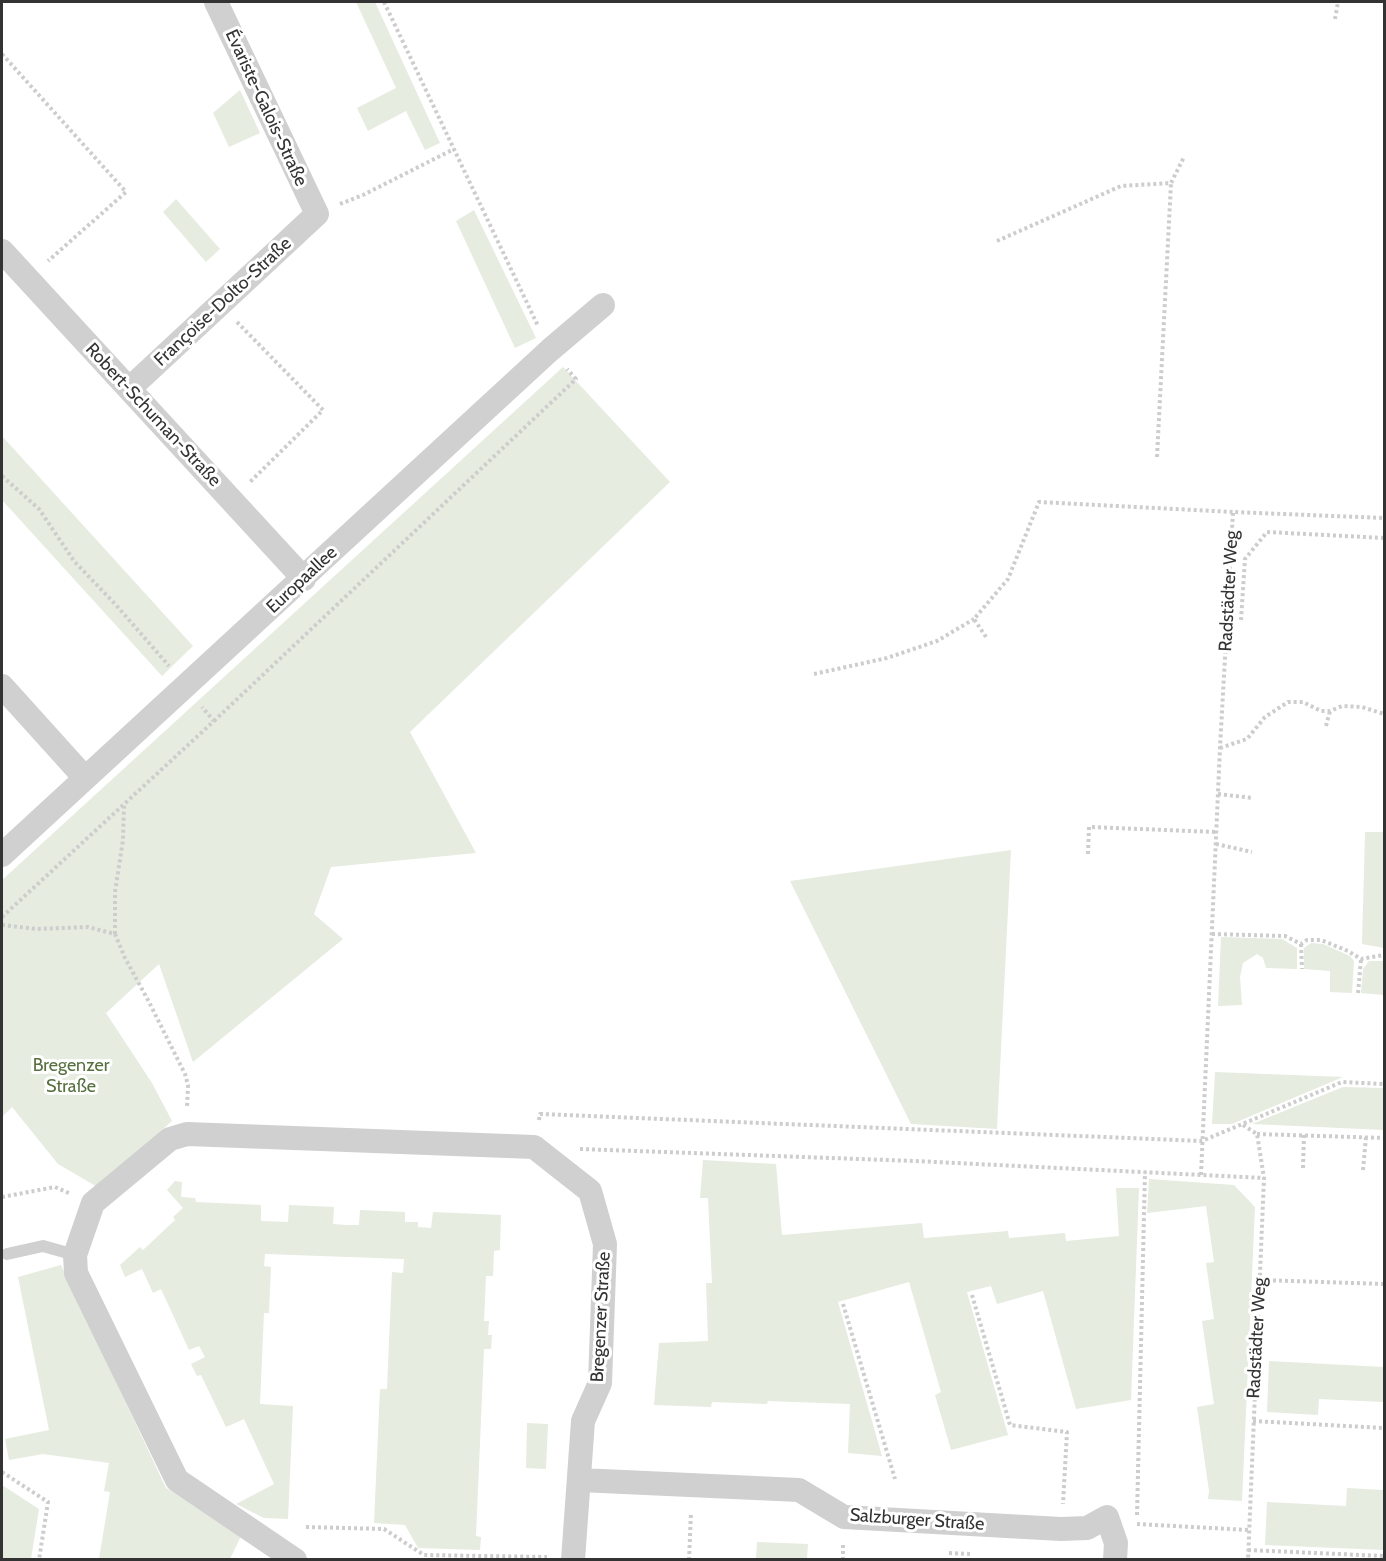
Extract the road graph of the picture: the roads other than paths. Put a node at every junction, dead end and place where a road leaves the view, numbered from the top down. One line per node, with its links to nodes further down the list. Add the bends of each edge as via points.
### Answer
1 (216, 2): 2 (street, Évariste-Galois-Straße)
2 (317, 214): 5 (street, Françoise-Dolto-Straße)
3 (2, 251): 5 (street, Robert-Schuman-Straße)
4 (603, 305): 6 (street, Europaallee)
5 (129, 389): 6 (street, Robert-Schuman-Straße)
6 (304, 579): 8 (street, Europaallee)
7 (2, 686): 8 (street)
8 (85, 778): 9 (street, Europaallee)
9 (2, 855)
10 (7, 1254): 11 (lane, via 43,1246)
11 (75, 1255): 12 (street, Bregenzer Straße, via 93,1203 170,1139 187,1134 534,1147 590,1191 605,1244 600,1383 583,1421); 13 (street, via 76,1273 177,1480)
12 (580, 1480): 14 (street, Bregenzer Straße); 15 (street, Salzburger Straße, via 799,1490 844,1517 1061,1529 1087,1528 1107,1517 1116,1544)
13 (294, 1560)
14 (573, 1560)
15 (1115, 1560)

